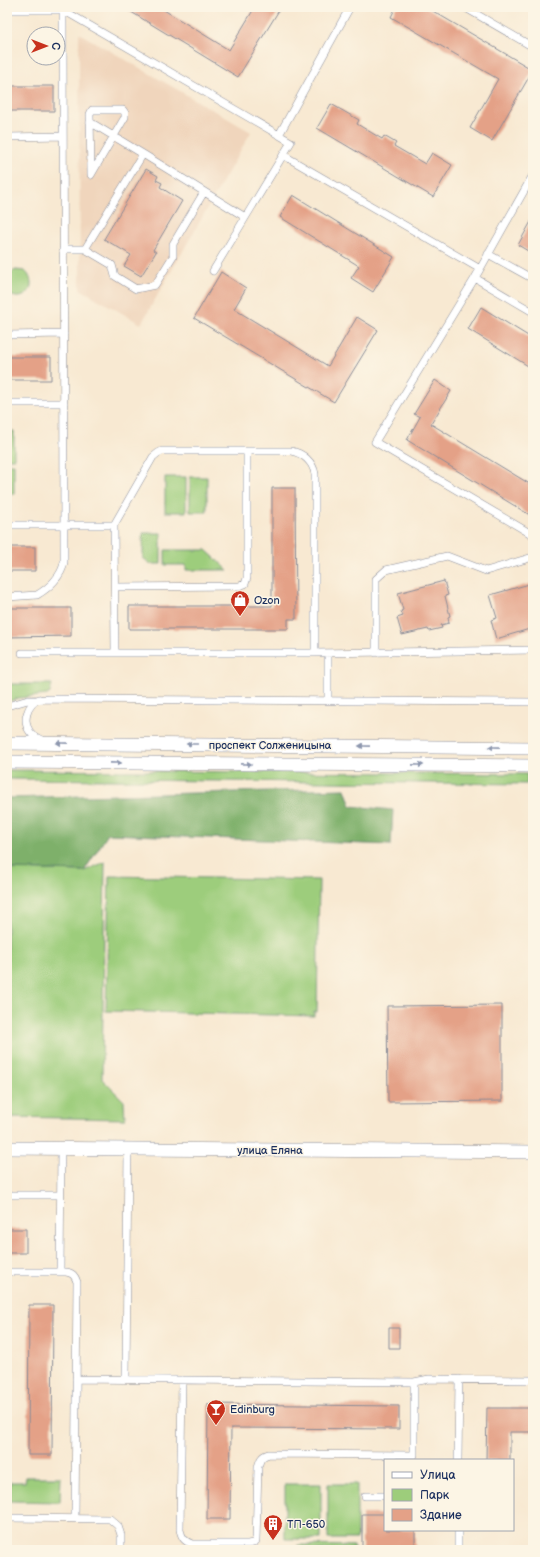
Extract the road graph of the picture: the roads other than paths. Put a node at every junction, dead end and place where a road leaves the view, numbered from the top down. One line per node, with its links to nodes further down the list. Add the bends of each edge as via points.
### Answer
1 (350, 7): 7 (lane)
2 (464, 7): 5 (lane)
3 (64, 8): 4 (lane); 7 (lane); 9 (lane)
4 (7, 10)
5 (533, 47)
6 (90, 122): 10 (lane); 10 (lane, via 92,110 124,111 125,119); 10 (lane, via 91,175)
7 (279, 135): 12 (lane, via 291,142)
8 (7, 136): 9 (lane)
9 (63, 136): 16 (lane)
10 (114, 137): 11 (lane)
11 (142, 154): 14 (lane); 17 (lane)
12 (284, 155): 15 (lane); 19 (lane)
13 (533, 175): 18 (lane)
14 (204, 192): 15 (lane); 17 (lane, via 173,244 172,256 155,285 136,289 115,276 112,265)
15 (246, 217): 20 (lane)
16 (64, 249): 17 (lane); 24 (lane)
17 (85, 249)
18 (488, 254): 19 (lane); 22 (lane)
19 (480, 269): 21 (lane)
20 (213, 271)
21 (475, 278): 23 (lane); 32 (lane, via 375,442)
22 (533, 279)
23 (533, 312)
24 (64, 334): 25 (lane); 27 (lane)
25 (7, 335)
26 (7, 403): 27 (lane)
27 (64, 403): 30 (lane)
28 (247, 451): 31 (lane, via 158,452); 34 (lane, via 245,584); 39 (lane, via 297,452 314,468)
29 (7, 525): 30 (lane)
30 (64, 525): 31 (lane); 35 (lane, via 64,562 59,575 37,595)
31 (114, 525): 34 (lane)
32 (533, 535)
33 (533, 557): 41 (lane, via 486,571 447,556 386,570 376,579)
34 (114, 587): 38 (lane)
35 (7, 596)
36 (533, 650): 41 (lane)
37 (22, 653): 38 (lane)
38 (115, 653): 39 (lane)
39 (315, 653): 40 (lane)
40 (328, 653): 41 (lane); 43 (lane)
41 (376, 653)
42 (39, 699): 43 (lane); 45 (lane); 46 (lane, via 33,702 28,710 26,721 29,731)
43 (328, 701): 44 (lane)
44 (533, 702)
45 (7, 706)
46 (46, 742): 47 (street, проспект Солженицына); 48 (street, проспект Солженицына, one-way to 46)
47 (7, 743)
48 (533, 748)
49 (7, 762): 50 (street, проспект Солженицына, one-way to 50)
50 (533, 766)
51 (7, 1148): 52 (street, улица Еляна)
52 (61, 1148): 53 (street, улица Еляна); 56 (lane)
53 (128, 1149): 54 (street, улица Еляна); 60 (lane)
54 (533, 1152)
55 (7, 1195): 56 (lane)
56 (60, 1195): 58 (lane)
57 (7, 1272): 58 (lane)
58 (60, 1272): 59 (lane, via 71,1272 76,1282)
59 (76, 1378): 60 (lane); 70 (lane)
60 (126, 1379): 62 (lane)
61 (459, 1379): 63 (lane); 64 (lane); 66 (lane)
62 (182, 1380): 64 (lane); 65 (lane, via 180,1530 186,1542 253,1544 256,1540 258,1467 260,1460 269,1454)
63 (533, 1380)
64 (414, 1382): 65 (lane)
65 (414, 1458)
66 (458, 1459)
67 (365, 1496): 68 (lane)
68 (384, 1496)
69 (7, 1518): 70 (lane)
70 (75, 1519): 72 (lane, via 110,1519 118,1526)
71 (458, 1531): 73 (lane)
72 (121, 1550)
73 (458, 1550)

